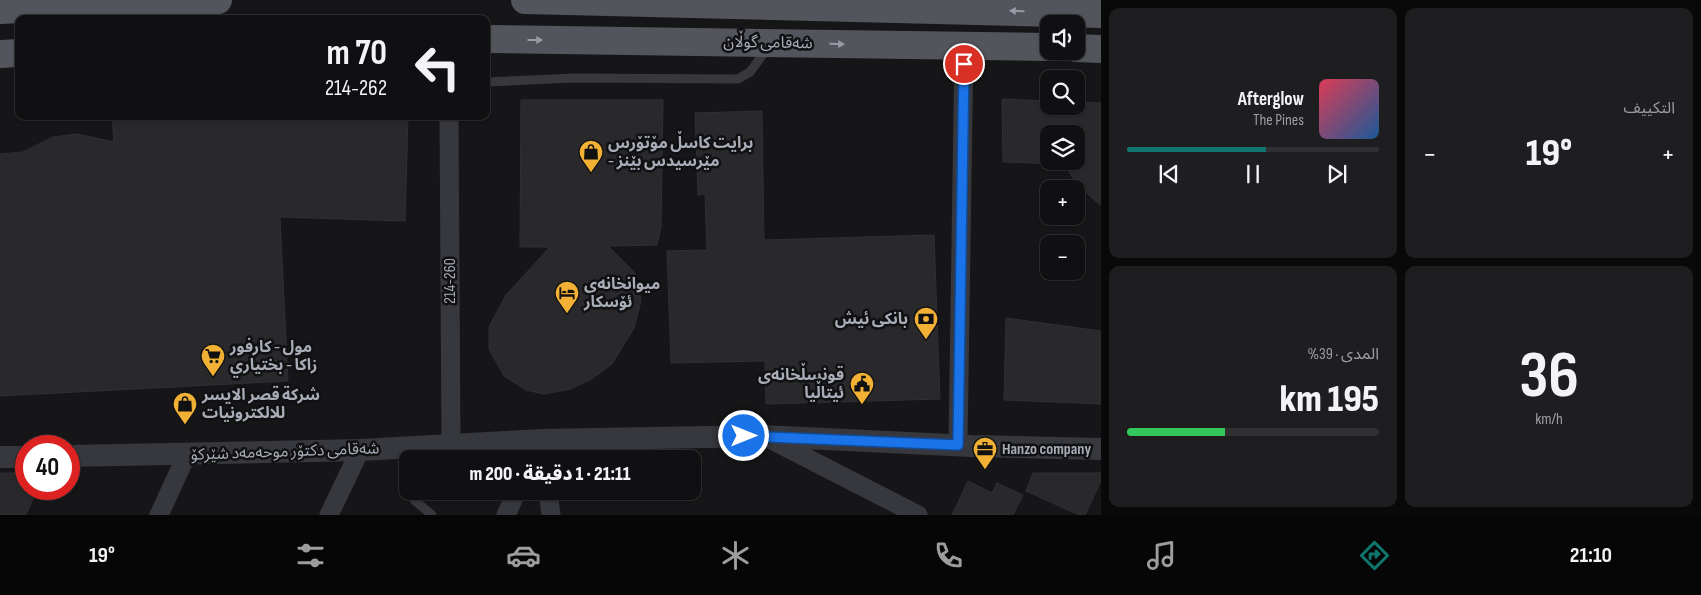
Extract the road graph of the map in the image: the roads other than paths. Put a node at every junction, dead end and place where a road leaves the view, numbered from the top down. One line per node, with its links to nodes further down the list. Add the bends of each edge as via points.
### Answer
1 (218, 0): 4 (main road)
2 (525, 0): 3 (main road)
3 (676, 2): 5 (main road, one-way to 3); 7 (main road, via 687,6 693,16 688,31)
4 (0, 10)
5 (1101, 14)
6 (490, 39): 7 (main road, شەقامی گوڵان, one-way to 7)
7 (650, 41): 8 (main road, شەقامی گوڵان)
8 (771, 43): 9 (main road, شەقامی گوڵان, one-way to 9); 15 (lane, via 750,72 738,80 574,78)
9 (964, 45): 10 (main road, شەقامی گوڵان); 18 (street)
10 (1040, 47)
11 (1085, 48): 12 (main road)
12 (1101, 49)
13 (15, 53): 14 (main road)
14 (0, 54)
15 (490, 82)
16 (449, 120): 19 (street, 214-260)
17 (762, 436): 18 (street, شەقامی دکتۆر موحەمەد شێرکۆ); 24 (street, شەقامی دکتۆر موحەمەد شێرکۆ); 38 (street)
18 (958, 445): 20 (street, شەقامی دکتۆر موحەمەد شێرکۆ)
19 (451, 446): 22 (street, شەقامی دکتۆر موحەمەد شێرکۆ); 23 (street, شەقامی دکتۆر موحەمەد شێرکۆ)
20 (1101, 449)
21 (360, 450): 25 (street, شەقامی دکتۆر موحەمەد شێرکۆ); 26 (street, شەقامی دکتۆر موحەمەد شێرکۆ); 34 (street)
22 (434, 450)
23 (510, 450)
24 (568, 450)
25 (399, 452)
26 (187, 454): 27 (street, شەقامی دکتۆر موحەمەد شێرکۆ); 33 (street)
27 (80, 456)
28 (0, 457): 29 (street)
29 (15, 457)
30 (414, 500): 35 (lane)
31 (513, 500): 36 (street)
32 (549, 500): 37 (street)
33 (159, 515)
34 (329, 515)
35 (432, 515)
36 (506, 515)
37 (551, 515)
38 (918, 515)

